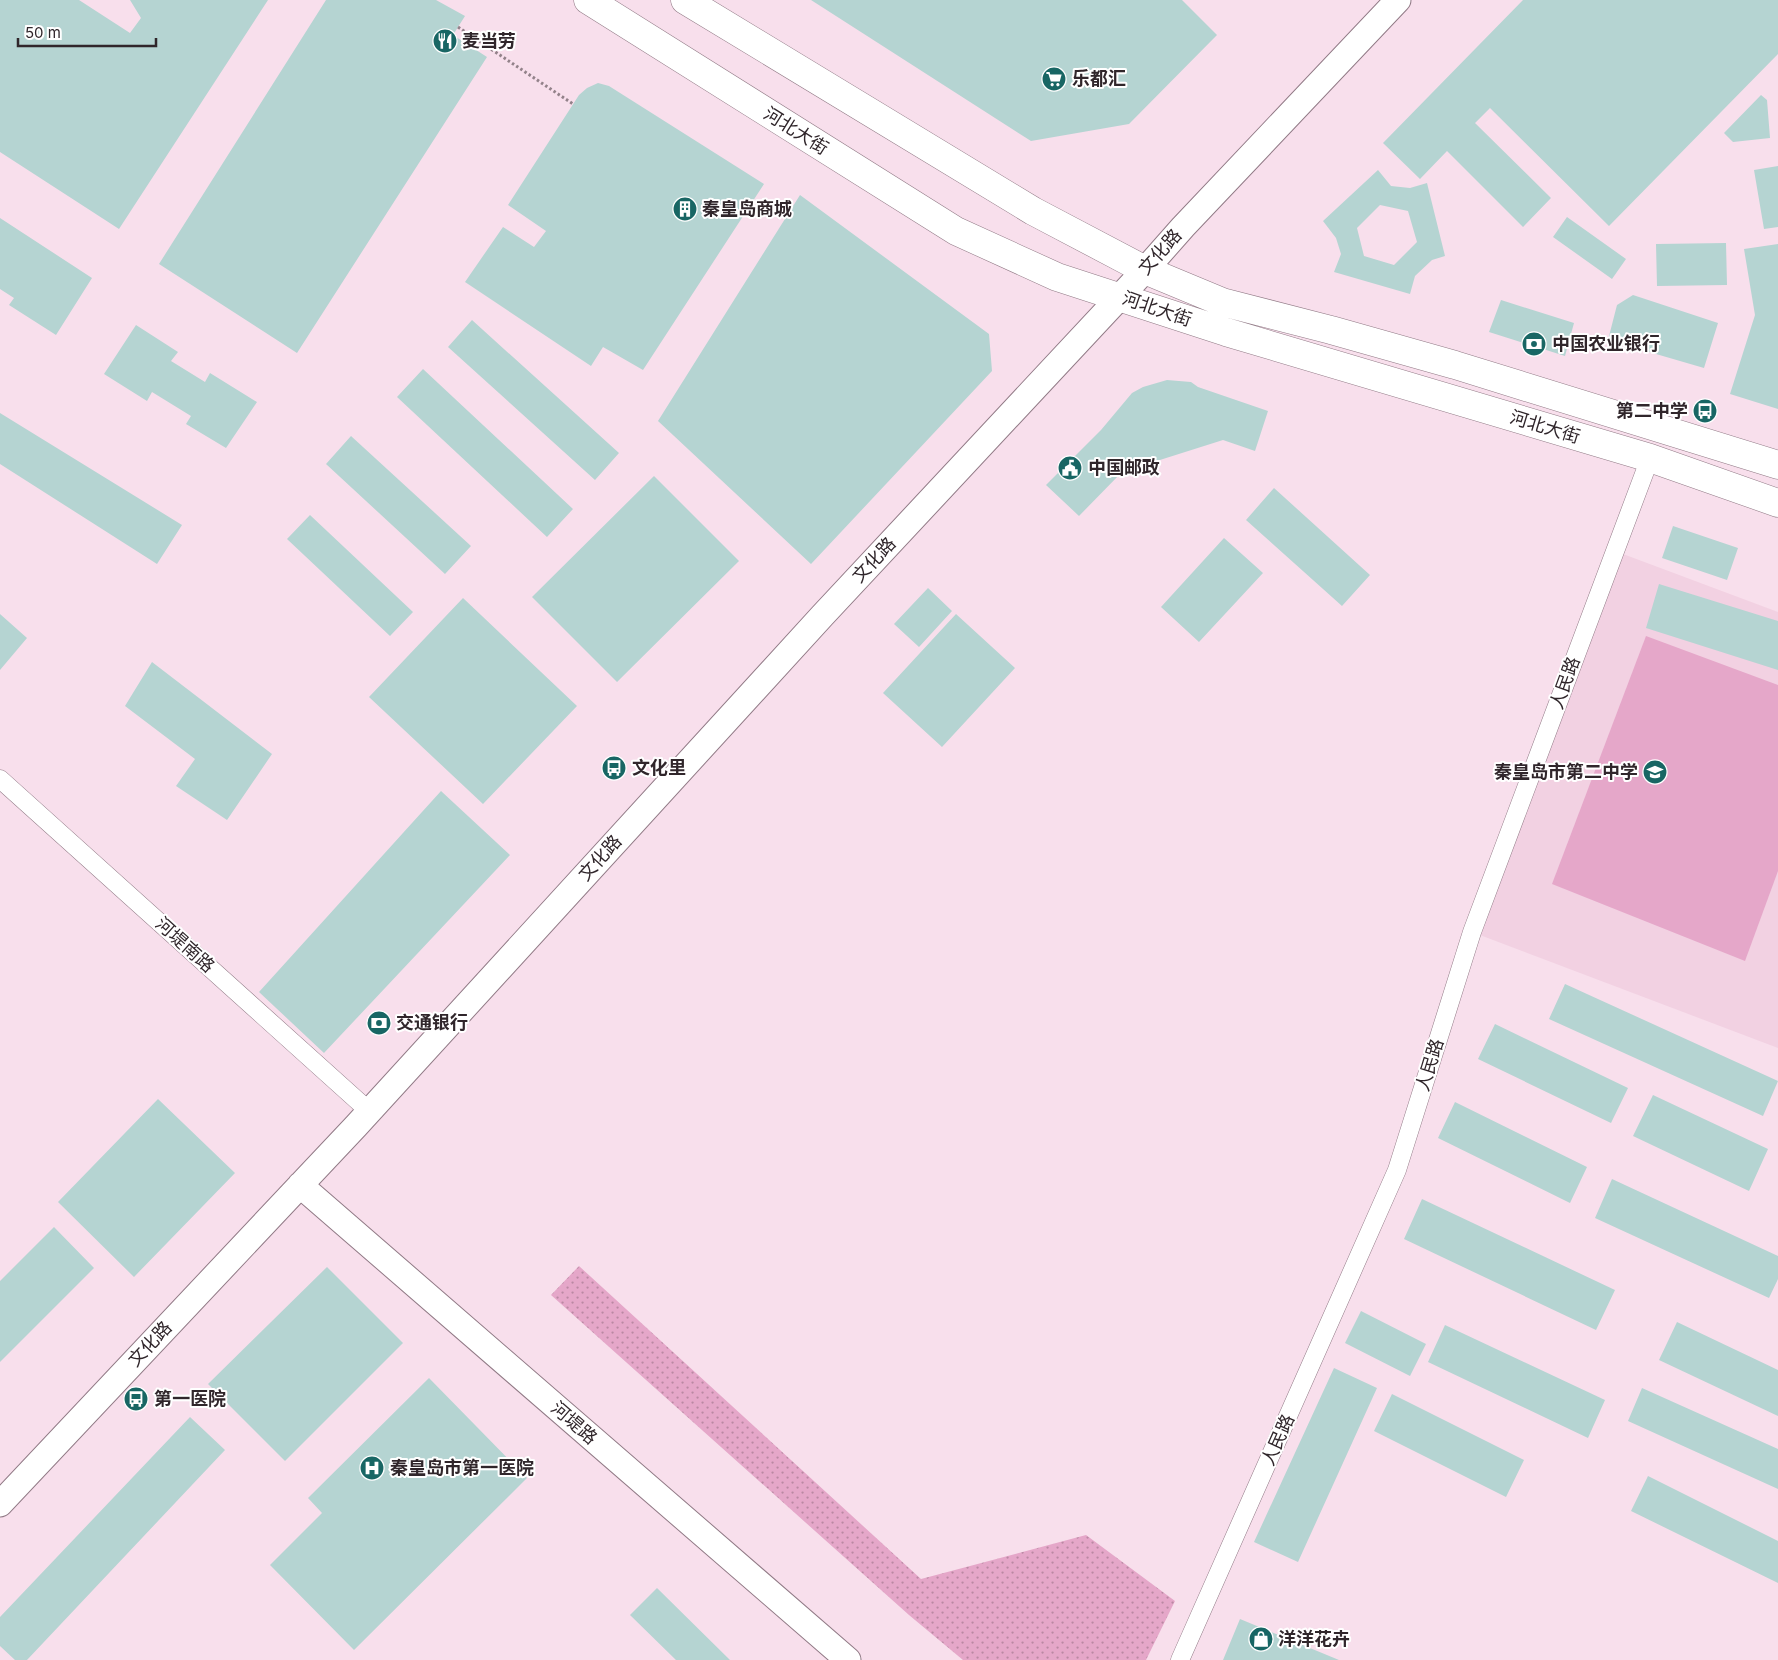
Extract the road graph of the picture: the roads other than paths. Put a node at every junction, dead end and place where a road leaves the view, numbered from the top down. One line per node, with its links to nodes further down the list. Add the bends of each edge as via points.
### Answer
1 (588, 0): 5 (main road, 河北大街, via 956,231 1057,276)
2 (684, 0): 4 (main road, via 1033,211)
3 (1398, 0): 4 (main road, 文化路)
4 (1144, 270): 5 (main road, 文化路); 7 (main road, via 1222,302 1455,365)
5 (1119, 296): 6 (main road, 河北大街, via 1226,332); 10 (main road, 文化路)
6 (1650, 458): 8 (main road, 河北大街); 14 (street, 人民路, via 1472,932 1397,1170)
7 (1778, 465)
8 (1778, 503)
9 (0, 779): 10 (street, 河堤南路)
10 (363, 1119): 11 (main road, 文化路)
11 (300, 1185): 12 (main road, 文化路); 13 (main road, 河堤路)
12 (0, 1504)
13 (848, 1660)
14 (1180, 1660)

